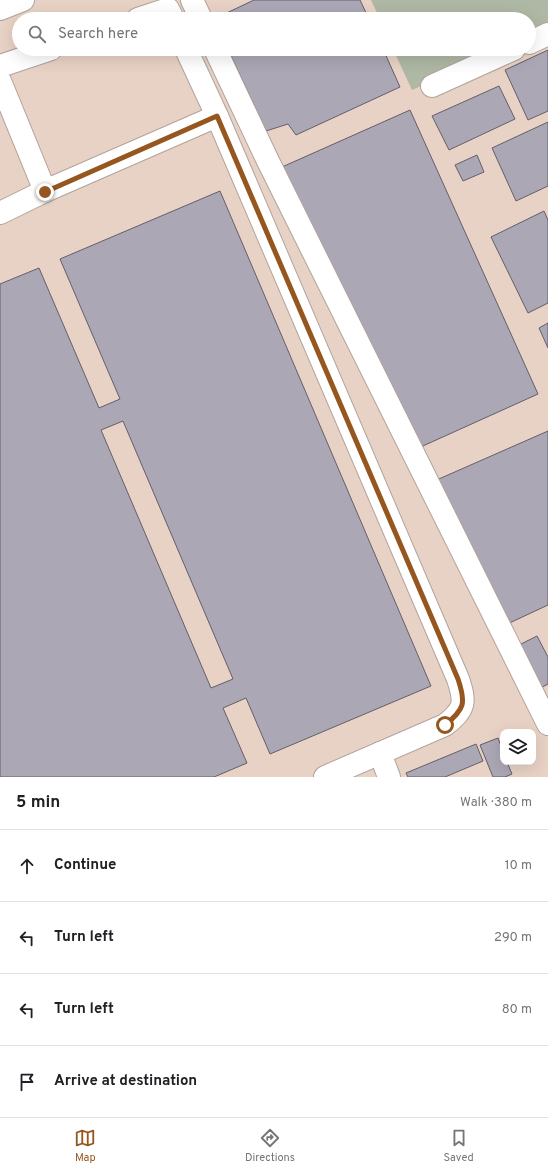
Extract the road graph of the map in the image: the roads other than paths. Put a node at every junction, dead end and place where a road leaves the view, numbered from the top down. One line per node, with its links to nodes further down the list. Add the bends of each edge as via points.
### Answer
1 (22, 0): 3 (street)
2 (192, 0): 6 (street)
3 (0, 9)
4 (159, 12): 5 (street, via 168,9)
5 (170, 12)
6 (198, 12)
7 (548, 34): 8 (street)
8 (536, 39)
9 (30, 56): 13 (street)
10 (189, 56): 16 (street)
11 (218, 56): 19 (street)
12 (498, 56): 15 (street)
13 (0, 66)
14 (0, 81): 17 (street)
15 (432, 86)
16 (217, 116): 17 (street); 20 (street, via 463,692 463,704 458,715 445,725)
17 (45, 192): 18 (street)
18 (0, 213)
19 (548, 724)
20 (380, 753): 21 (street); 22 (street)
21 (325, 777)
22 (389, 777)

